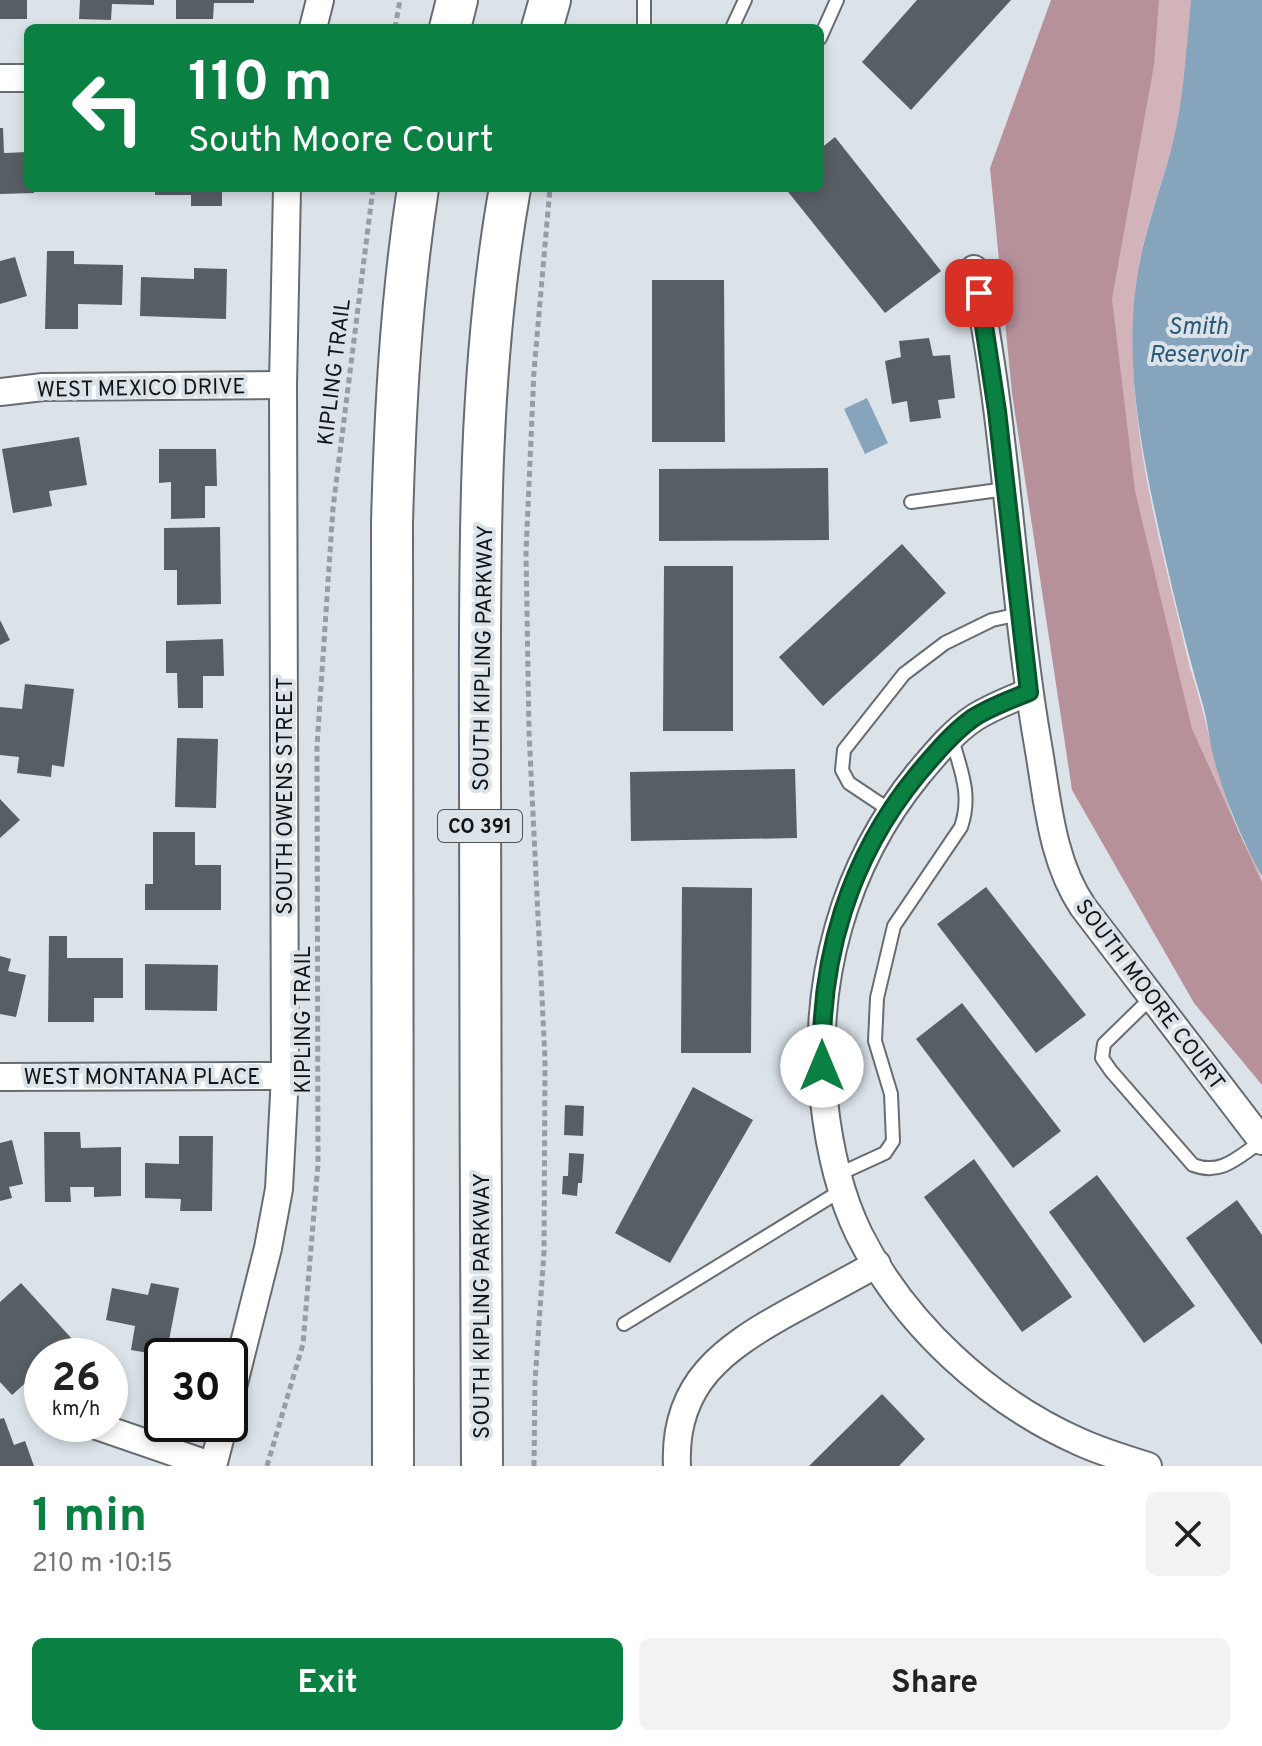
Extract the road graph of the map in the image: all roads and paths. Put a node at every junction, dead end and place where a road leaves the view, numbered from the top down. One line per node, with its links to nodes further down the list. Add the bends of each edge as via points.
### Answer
1 (320, 0): 8 (street)
2 (400, 0): 9 (path)
3 (457, 0): 10 (main road)
4 (550, 0): 11 (main road)
5 (644, 0): 12 (lane)
6 (745, 0): 13 (lane)
7 (837, 0): 14 (lane)
8 (314, 24)
9 (396, 24)
10 (451, 24)
11 (543, 24)
12 (644, 24)
13 (734, 24)
14 (824, 29)
15 (0, 78): 16 (street)
16 (24, 78)
17 (287, 192): 23 (street, SOUTH OWENS STREET)
18 (372, 192): 42 (path, KIPLING TRAIL, via 333,508 317,746 317,1179 303,1344)
19 (417, 192): 43 (main road, via 397,385 392,523)
20 (509, 192): 44 (main road, SOUTH KIPLING PARKWAY / CO 391, via 485,426 480,667)
21 (550, 192): 45 (path, via 526,552 545,1059 544,1252)
22 (974, 269): 25 (street, SOUTH MOORE COURT)
23 (283, 385): 24 (street, WEST MEXICO DRIVE); 32 (street, SOUTH OWENS STREET)
24 (0, 392)
25 (1006, 489): 26 (lane); 27 (street, SOUTH MOORE COURT)
26 (911, 502)
27 (1020, 614): 28 (street, SOUTH MOORE COURT); 30 (lane, via 992,620 945,643 904,674 844,750 842,770 849,783)
28 (1029, 692): 29 (street, via 980,714); 31 (street, SOUTH MOORE COURT, via 1052,828 1074,893)
29 (952, 736): 30 (street); 35 (lane, via 968,796 966,813 894,926 877,998 875,1041 891,1094 893,1141 885,1153)
30 (891, 811): 35 (street, via 848,895 825,986 822,1082)
31 (1152, 997): 34 (street, SOUTH MOORE COURT); 34 (lane, via 1104,1044 1102,1058 1111,1071 1193,1165 1221,1168)
32 (285, 1076): 33 (street, WEST MONTANA PLACE); 38 (street, SOUTH OWENS STREET, via 279,1189)
33 (0, 1077)
34 (1262, 1141)
35 (840, 1182): 36 (street, via 859,1234); 37 (lane)
36 (877, 1264): 46 (street, via 723,1353 690,1394 678,1432); 47 (street, via 937,1342 985,1384 1078,1441)
37 (624, 1324)
38 (245, 1338)
39 (128, 1437): 41 (street)
40 (219, 1442): 41 (street)
41 (213, 1466)
42 (267, 1466)
43 (393, 1466)
44 (482, 1466)
45 (534, 1466)
46 (677, 1466)
47 (1148, 1466)

